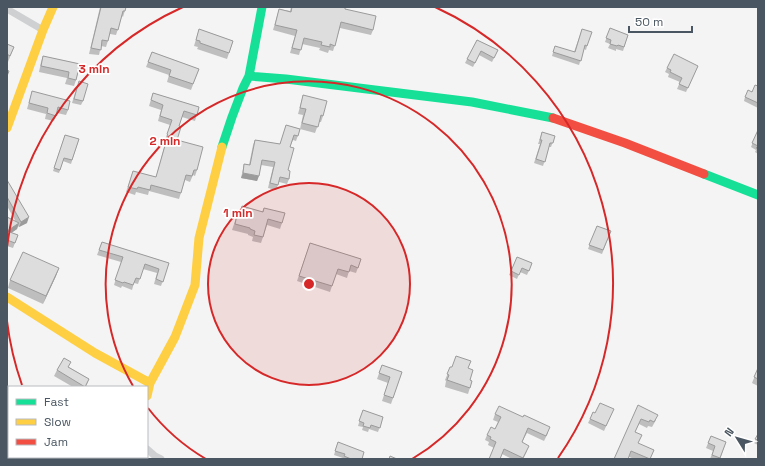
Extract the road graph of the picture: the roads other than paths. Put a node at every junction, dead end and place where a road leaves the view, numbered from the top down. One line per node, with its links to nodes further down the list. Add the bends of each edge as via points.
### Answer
1 (53, 7): 4 (street)
2 (262, 7): 5 (street)
3 (7, 9): 4 (street)
4 (42, 30): 6 (street)
5 (249, 76): 7 (street, via 472,102 552,118 625,143); 9 (street, via 219,157 199,238 195,285 175,337)
6 (7, 128)
7 (758, 195)
8 (7, 297): 9 (street, via 122,369)
9 (150, 383): 10 (street)
10 (148, 392)
11 (148, 450): 12 (street)
12 (161, 459)

